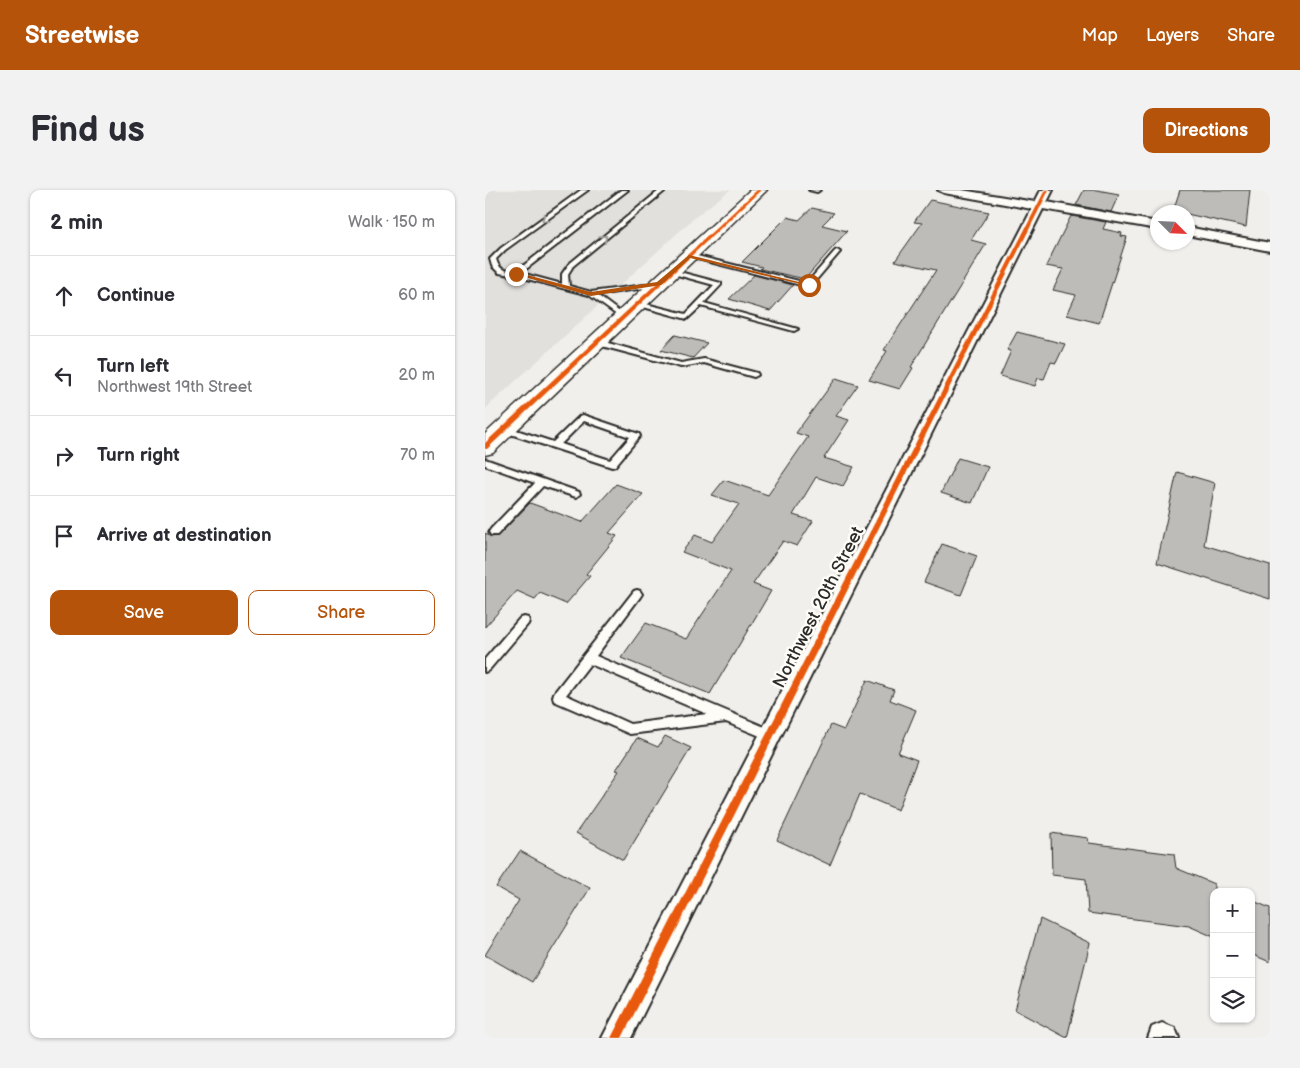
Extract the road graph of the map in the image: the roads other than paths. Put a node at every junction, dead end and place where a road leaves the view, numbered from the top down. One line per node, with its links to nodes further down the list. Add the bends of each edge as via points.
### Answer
1 (585, 190): 14 (lane, one-way to 14, via 493,259 501,272)
2 (625, 190): 14 (lane)
3 (663, 190): 16 (lane, one-way to 3, via 565,274 571,265)
4 (759, 190): 13 (street)
5 (812, 190): 6 (lane)
6 (817, 190)
7 (944, 190): 8 (street, via 1022,205)
8 (1043, 198): 9 (street, via 1055,206); 36 (street, Northwest 20th Street)
9 (1150, 225)
10 (1195, 233): 11 (street)
11 (1270, 247)
12 (837, 252): 13 (lane, via 809,285)
13 (689, 256): 15 (street)
14 (516, 274): 16 (lane)
15 (665, 278): 17 (lane); 18 (street); 19 (lane, via 719,284)
16 (565, 287): 17 (lane)
17 (591, 294): 20 (lane)
18 (638, 304): 19 (lane, via 687,318); 20 (street)
19 (700, 304): 21 (lane)
20 (623, 317): 22 (street)
21 (793, 328)
22 (597, 342): 23 (lane, via 681,365 704,361); 24 (street)
23 (754, 375)
24 (504, 429): 25 (lane); 26 (street)
25 (555, 445): 25 (lane, via 612,464 636,436 583,418)
26 (485, 447)
27 (485, 462): 28 (lane)
28 (541, 482): 29 (lane); 30 (lane)
29 (576, 494)
30 (494, 532)
31 (637, 594): 33 (lane)
32 (524, 621): 34 (lane)
33 (588, 658): 35 (lane); 35 (lane, via 559,697 631,729)
34 (485, 667)
35 (726, 717): 36 (lane)
36 (770, 735): 37 (street, Northwest 20th Street)
37 (616, 1038)

